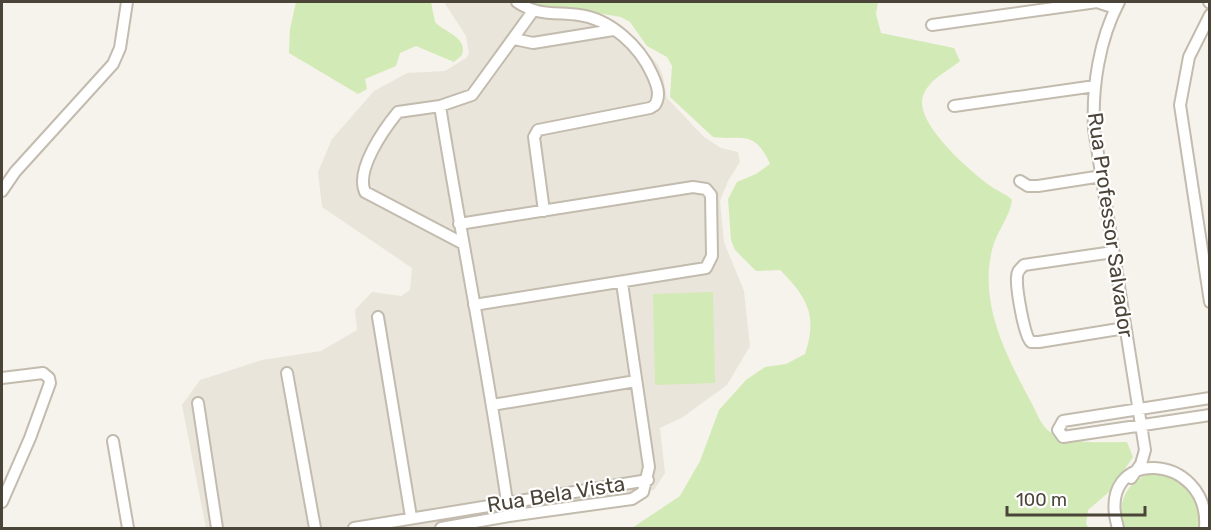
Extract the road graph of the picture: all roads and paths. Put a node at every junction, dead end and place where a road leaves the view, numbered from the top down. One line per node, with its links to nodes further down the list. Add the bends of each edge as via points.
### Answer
1 (127, 2): 14 (street, via 120,48 113,64)
2 (518, 2): 4 (street)
3 (1117, 5): 6 (street, via 1097,2); 9 (street, Rua Professor Salvador, via 1101,52)
4 (533, 11): 7 (street, via 586,16); 8 (street)
5 (1209, 15): 20 (street, via 1189,57 1180,105)
6 (932, 25)
7 (613, 30): 8 (street, via 534,43); 15 (street, via 645,60 656,84 658,100 650,108 538,130 534,137)
8 (514, 39): 10 (street, via 472,95)
9 (1095, 86): 11 (street); 12 (street, Rua Professor Salvador, via 1094,129)
10 (440, 106): 16 (street); 17 (street, via 398,112 365,165 362,186 371,197)
11 (954, 106)
12 (1102, 176): 13 (street, via 1038,186); 18 (street, Rua Professor Salvador)
13 (1020, 181)
14 (2, 191)
15 (544, 211): 16 (street); 19 (street, via 693,187 709,192 712,256 706,268)
16 (459, 224): 17 (street)
17 (462, 243): 21 (street)
18 (1113, 252): 23 (street, Rua Professor Salvador); 23 (street, via 1024,265 1017,273 1024,332 1032,342)
19 (622, 282): 21 (street); 26 (street)
20 (1209, 302)
21 (474, 305): 29 (street)
22 (378, 317): 43 (street)
23 (1125, 328): 30 (street, Rua Professor Salvador)
24 (287, 373): 46 (street)
25 (2, 378): 33 (street, via 36,373 45,375 50,383)
26 (636, 381): 29 (street); 39 (street)
27 (1209, 398): 30 (street)
28 (198, 403): 45 (street)
29 (492, 405): 41 (street)
30 (1139, 408): 32 (street, Rua Professor Salvador); 32 (street, via 1063,421 1058,430 1063,437)
31 (1209, 415): 32 (street)
32 (1142, 426): 36 (street, Rua Professor Salvador)
33 (30, 438): 34 (street); 40 (street)
34 (16, 439)
35 (113, 441): 44 (street)
36 (1145, 450): 37 (street); 38 (street, via 1142,464)
37 (1165, 466): 38 (street, via 1150,468); 50 (street, via 1189,475 1201,487 1208,513)
38 (1131, 478): 49 (street, via 1116,505)
39 (648, 480): 41 (street, Rua Bela Vista); 42 (street, Rua Bela Vista, via 643,492 632,500)
40 (2, 502)
41 (507, 502): 42 (street); 43 (street, Rua Bela Vista)
42 (509, 516): 48 (street, Rua Bela Vista)
43 (411, 517): 47 (street, Rua Bela Vista)
44 (128, 528)
45 (217, 528)
46 (315, 528)
47 (357, 528)
48 (441, 528)
49 (1118, 528)
50 (1205, 528)

